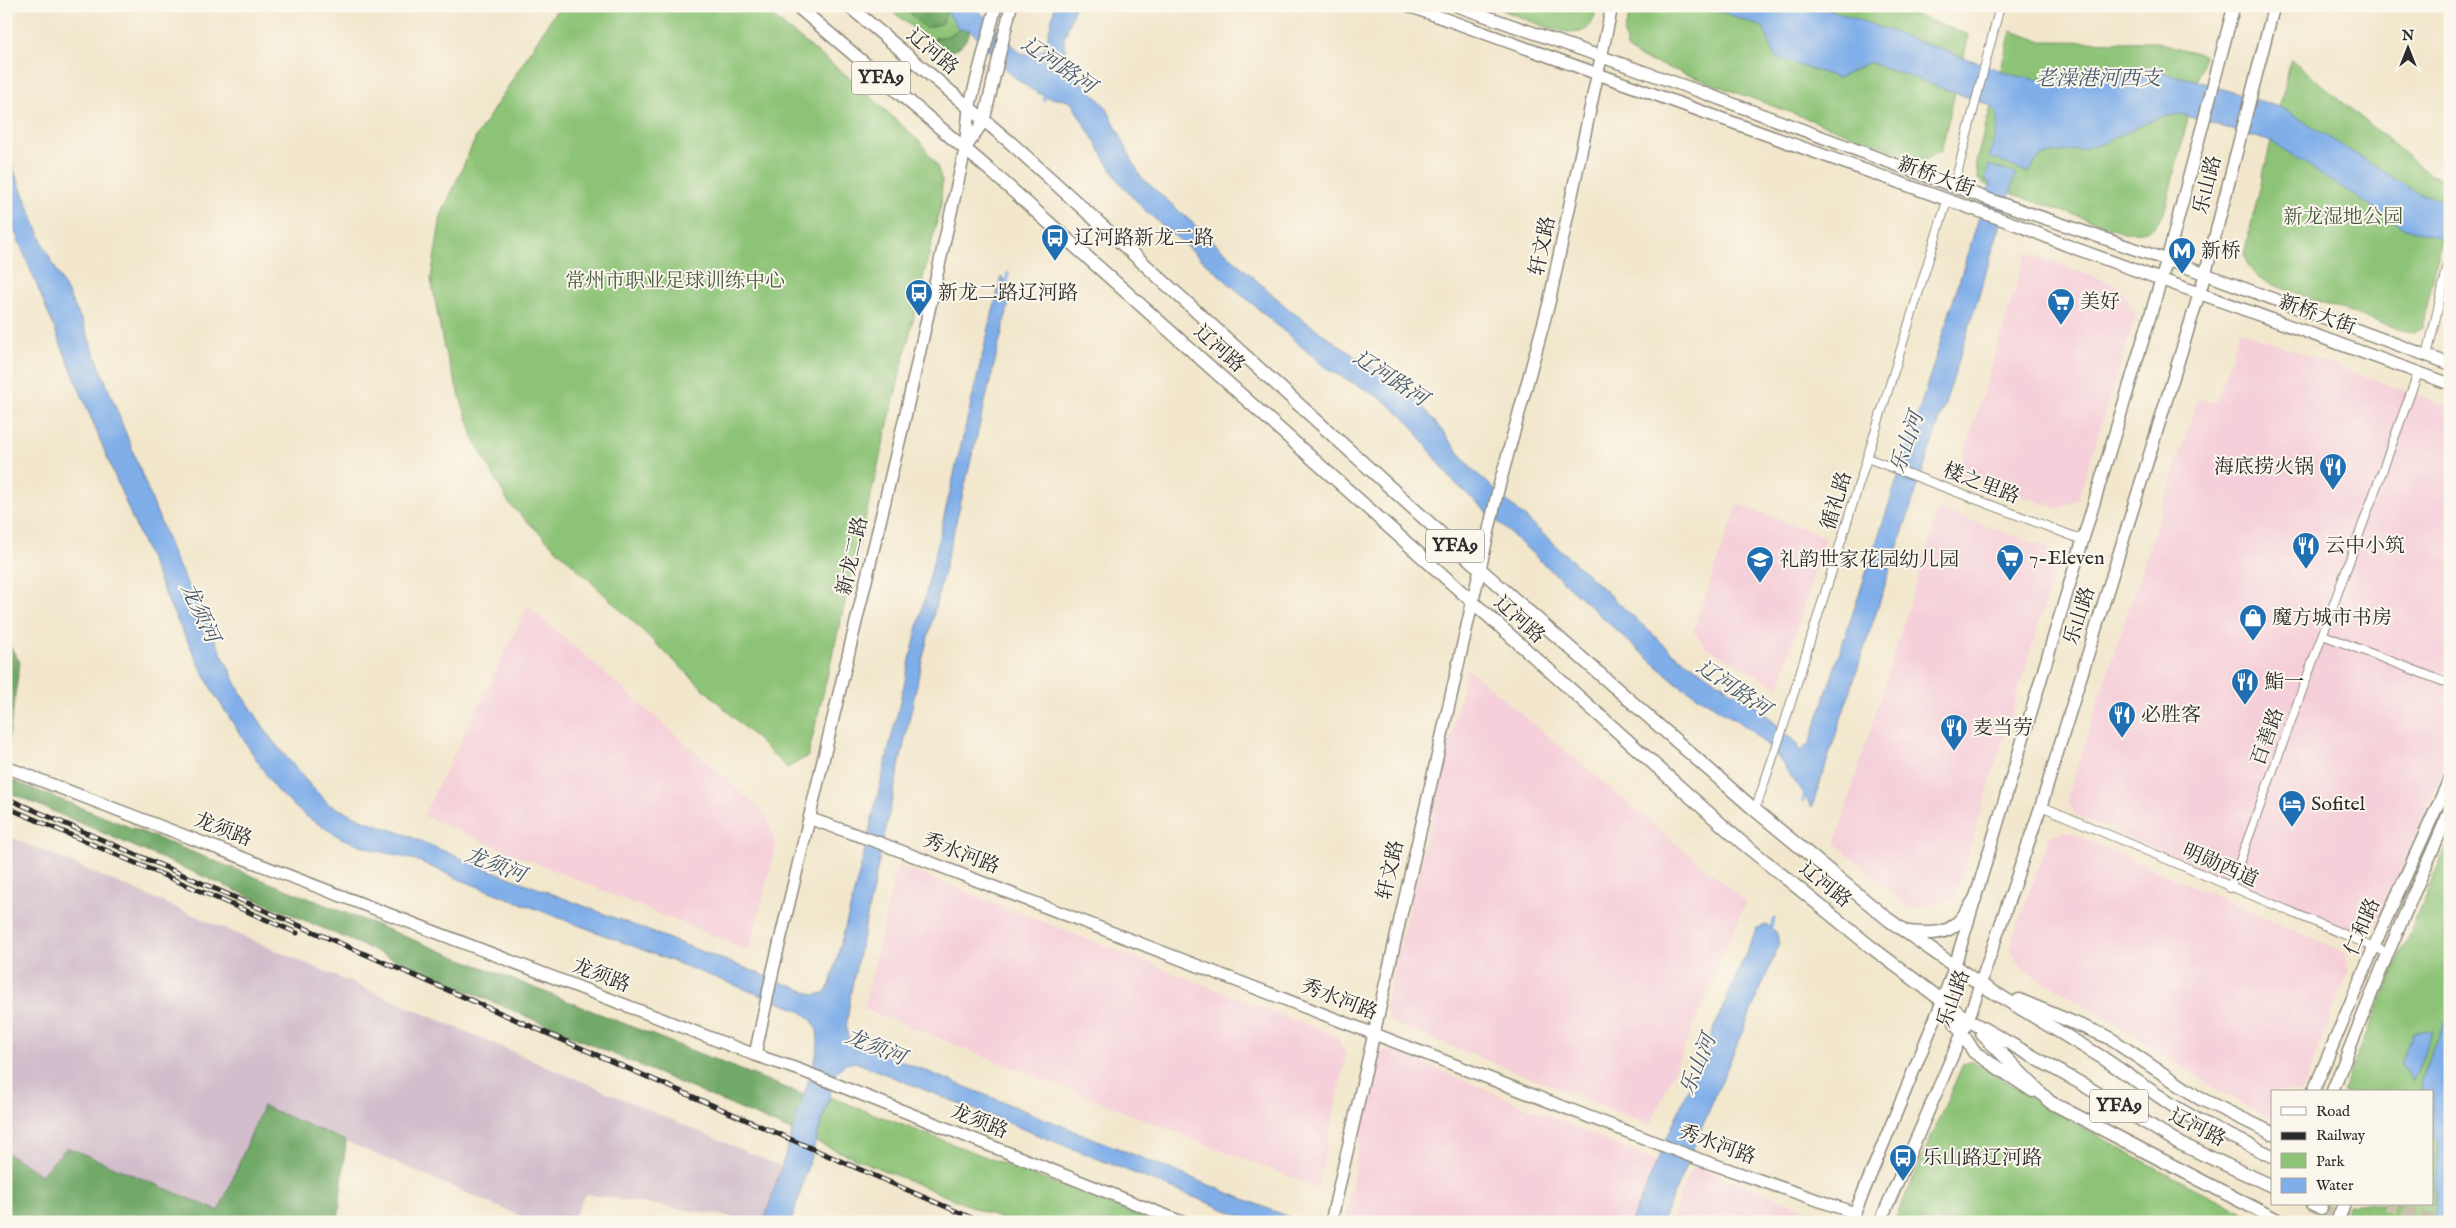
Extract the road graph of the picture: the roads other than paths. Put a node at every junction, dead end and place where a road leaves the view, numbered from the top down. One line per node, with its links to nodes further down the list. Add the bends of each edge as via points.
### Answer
1 (797, 6): 15 (main road, 辽河路 / YFA9)
2 (849, 6): 13 (main road, 辽河路 / YFA9)
3 (996, 6): 13 (street)
4 (1010, 6): 14 (street)
5 (1408, 6): 12 (street, 新桥大街)
6 (1457, 6): 11 (street, 新桥大街)
7 (1612, 6): 11 (street, 轩文路)
8 (2000, 6): 16 (street)
9 (2234, 6): 19 (street, 乐山路)
10 (2274, 6): 20 (street, 乐山路)
11 (1600, 56): 12 (street, 轩文路); 16 (street, 新桥大街)
12 (1597, 73): 17 (street, 新桥大街); 29 (street, 轩文路, via 1549,303)
13 (969, 108): 14 (main road, 辽河路 / YFA9); 15 (street)
14 (984, 120): 15 (street); 29 (main road, 辽河路 / YFA9)
15 (965, 150): 30 (main road, 辽河路 / YFA9); 38 (street, 新龙二路)
16 (1954, 186): 19 (street, 新桥大街)
17 (1947, 201): 21 (street, 新桥大街); 27 (street, 循礼路)
18 (2450, 256): 23 (street)
19 (2167, 260): 20 (street, 新桥大街); 21 (street, 乐山路)
20 (2205, 275): 22 (street, 乐山路); 23 (street, 新桥大街)
21 (2161, 278): 22 (street, 新桥大街); 28 (street, 乐山路)
22 (2200, 292): 25 (street, 新桥大街); 35 (street, 乐山路)
23 (2427, 356): 24 (street, 新桥大街)
24 (2450, 364)
25 (2418, 373): 26 (street, 新桥大街); 31 (street, 百善路)
26 (2450, 384)
27 (1867, 458): 28 (street, 楼之里路); 36 (street, 循礼路)
28 (2083, 540): 40 (street, 乐山路)
29 (1480, 569): 30 (street, 轩文路); 36 (main road, 辽河路 / YFA9)
30 (1472, 603): 46 (main road, 辽河路 / YFA9, via 1740,841); 48 (street, 轩文路)
31 (2323, 635): 32 (street); 39 (street, 百善路)
32 (2450, 684)
33 (6, 767): 50 (street, 龙须路)
34 (2450, 778): 42 (street, 仁和路)
35 (2041, 806): 39 (street, 明勋西道); 45 (street, 乐山路)
36 (1755, 810): 41 (main road, 辽河路 / YFA9)
37 (2450, 810): 43 (street, 仁和路)
38 (811, 818): 48 (street, 秀水河路); 50 (street, 新龙二路)
39 (2230, 888): 42 (street, 明勋西道)
40 (1975, 899): 41 (main road, via 1962,921 1947,931 1934,934); 44 (street, 乐山路)
41 (1906, 932): 44 (main road, 辽河路 / YFA9)
42 (2375, 948): 43 (street, 明勋西道); 51 (street, 仁和路)
43 (2388, 953): 52 (street, 仁和路)
44 (1955, 965): 45 (main road, 辽河路 / YFA9); 46 (street, 乐山路)
45 (1980, 984): 47 (street, 乐山路); 54 (main road, via 2108,1037 2199,1098); 55 (main road, 辽河路 / YFA9, via 2103,1058 2194,1118)
46 (1942, 1002): 47 (main road, 辽河路 / YFA9); 49 (main road); 58 (street, 乐山路)
47 (1968, 1020): 49 (street, 乐山路); 53 (main road); 56 (main road, 辽河路 / YFA9, via 2181,1144)
48 (1374, 1033): 58 (street, 秀水河路); 60 (street, 轩文路)
49 (1962, 1033): 53 (main road, via 1974,1052); 61 (street, 乐山路)
50 (755, 1055): 59 (street, 龙须路)
51 (2314, 1090)
52 (2333, 1090)
53 (2050, 1102): 62 (main road)
54 (2269, 1130)
55 (2271, 1156)
56 (2271, 1186)
57 (2343, 1206): 63 (main road)
58 (1853, 1217)
59 (1182, 1222)
60 (1331, 1222)
61 (1880, 1222)
62 (2281, 1222)
63 (2337, 1222)

